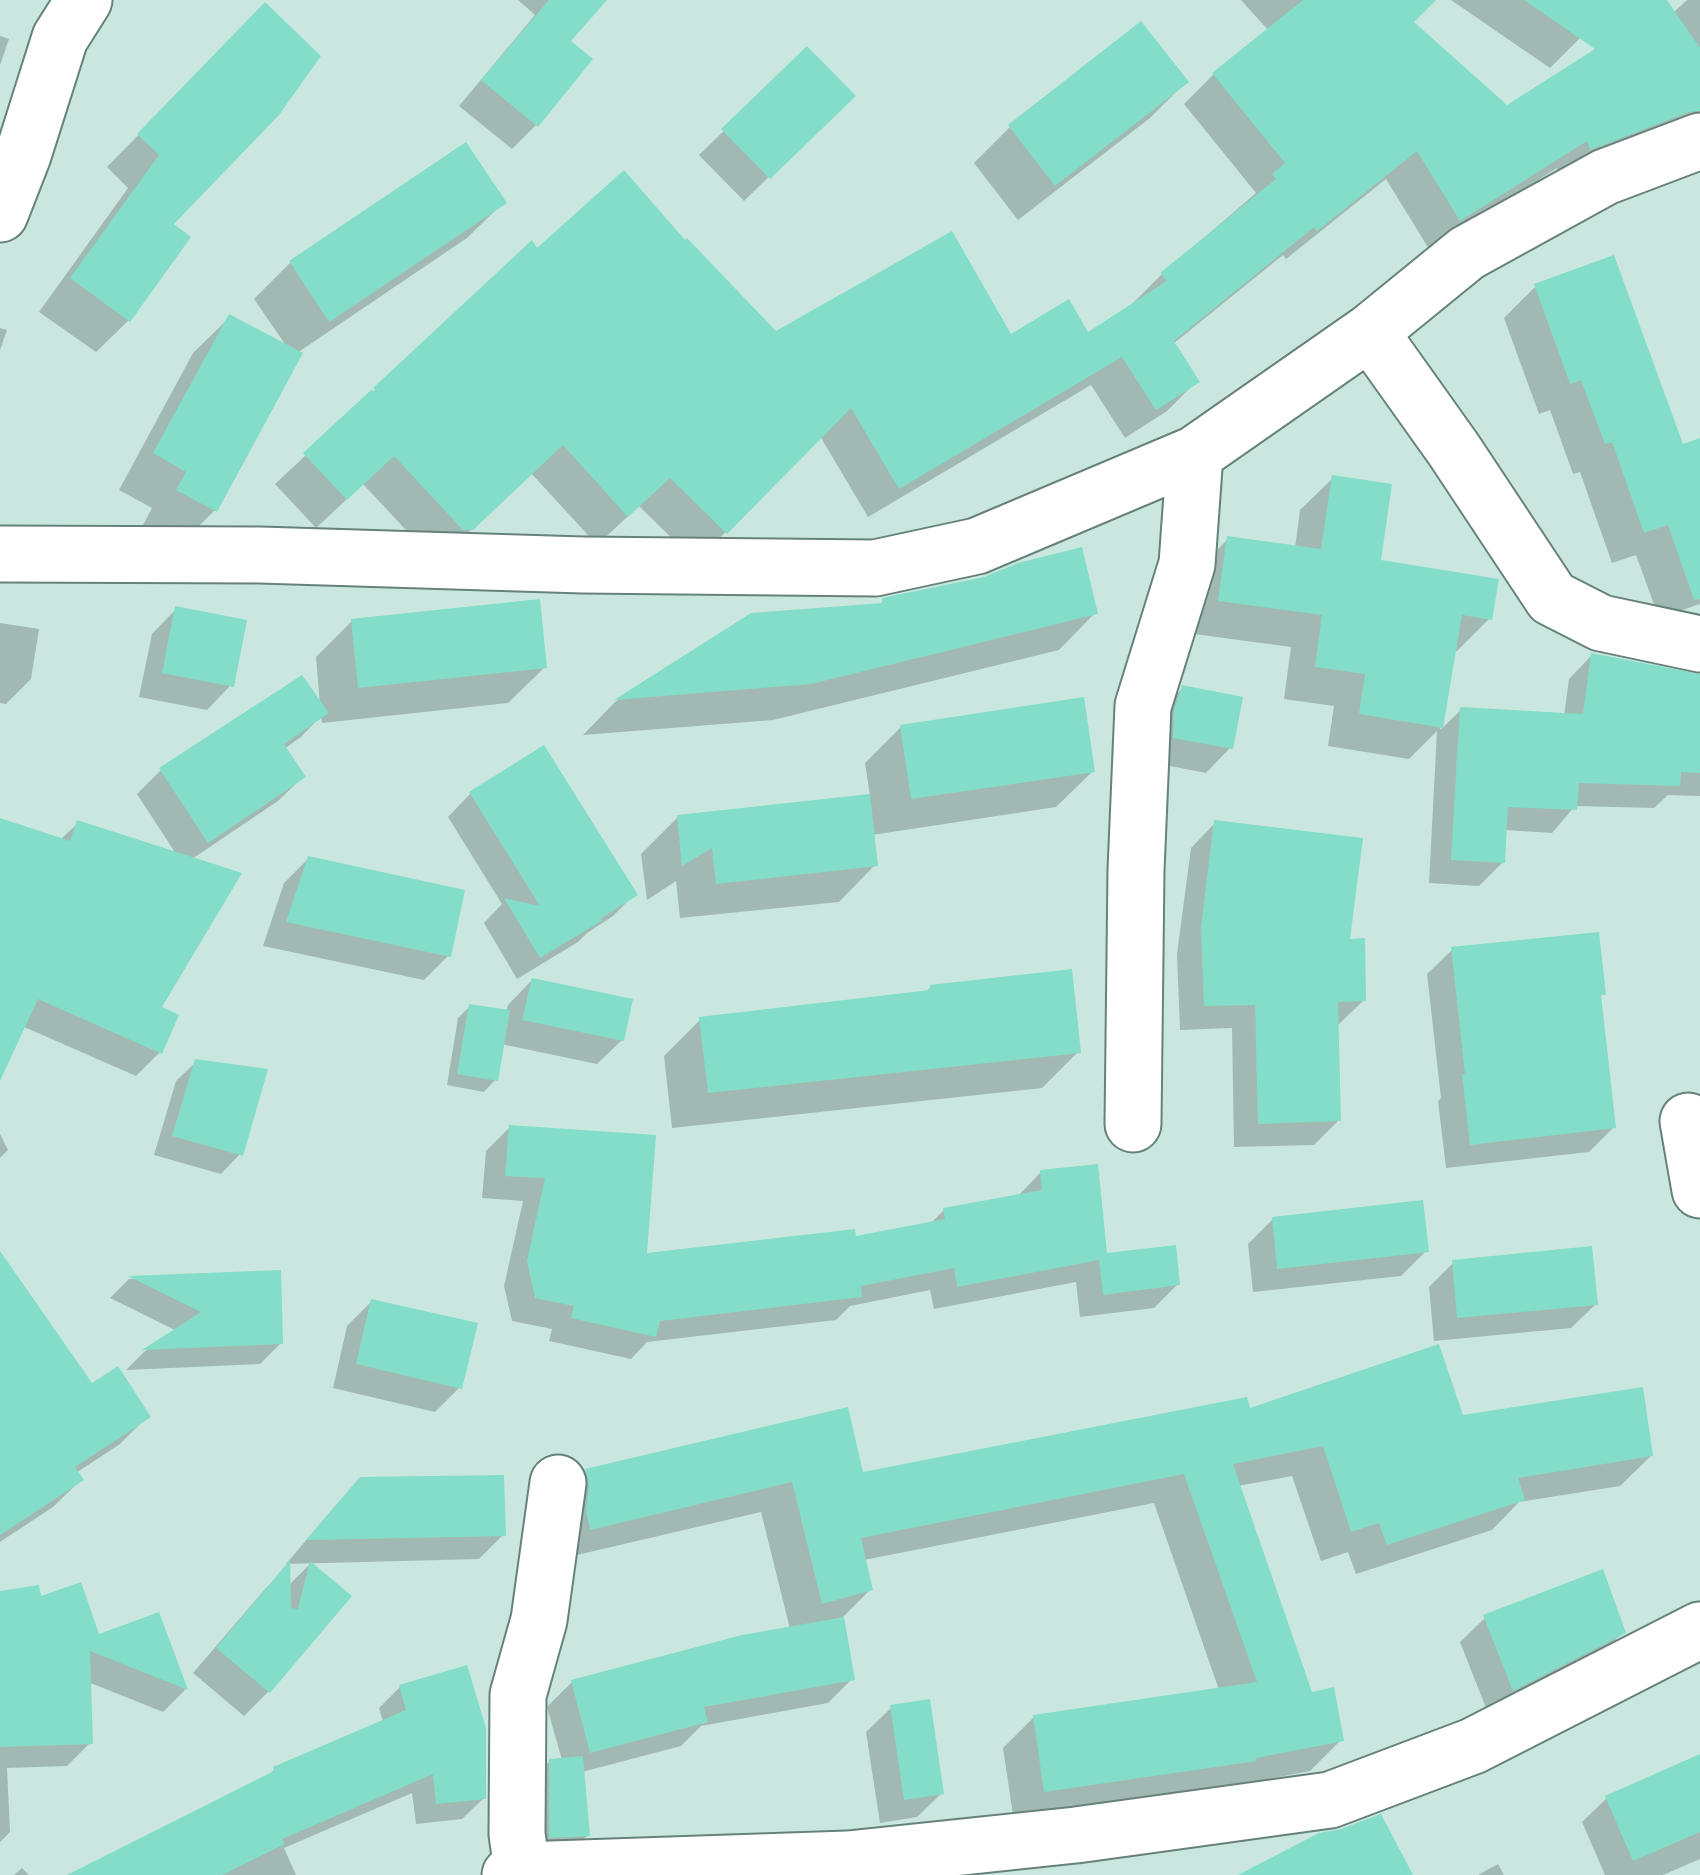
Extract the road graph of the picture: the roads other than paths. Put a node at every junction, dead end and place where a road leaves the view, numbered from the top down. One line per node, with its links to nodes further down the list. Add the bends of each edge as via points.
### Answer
1 (84, 0): 3 (street, via 60,38)
2 (1700, 142): 4 (street, via 1604,177 1467,253)
3 (0, 214)
4 (1370, 332): 5 (street); 7 (street, via 1552,598 1602,623)
5 (1195, 454): 6 (street, via 977,546 875,568); 9 (street, via 1186,564 1143,706)
6 (0, 554)
7 (1700, 644)
8 (1688, 1120): 10 (street)
9 (1133, 1124)
10 (1700, 1190)
11 (558, 1483): 13 (street, via 539,1620 518,1696)
12 (1697, 1626): 13 (street, via 1473,1746 1330,1800 848,1859)
13 (516, 1872)

